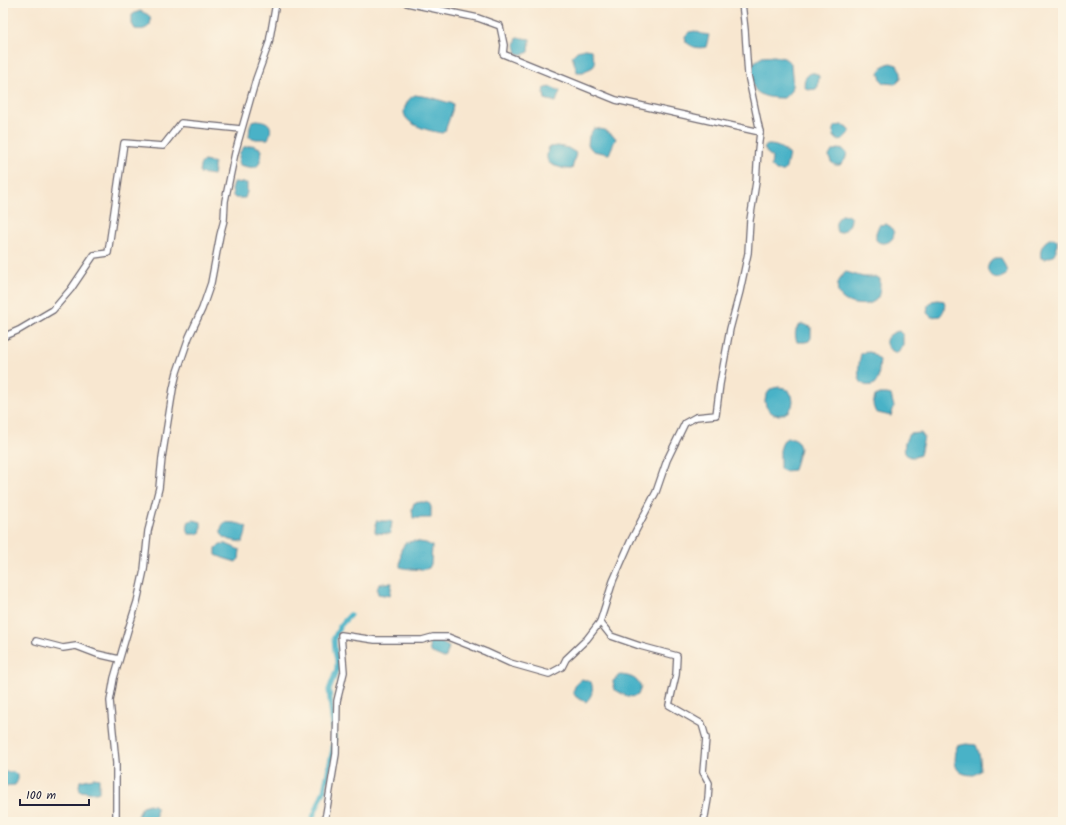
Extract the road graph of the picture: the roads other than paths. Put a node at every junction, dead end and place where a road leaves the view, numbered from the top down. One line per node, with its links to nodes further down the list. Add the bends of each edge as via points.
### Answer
1 (276, 3): 4 (street, via 270,43)
2 (407, 3): 5 (street, via 478,18 500,26 503,54 616,100)
3 (742, 3): 5 (street, via 748,75)
4 (241, 129): 6 (street, via 181,123 163,146 124,143 108,253 94,255 53,310); 9 (street, via 225,200 224,220 211,283 189,337 173,389 159,488 148,531 144,570)
5 (760, 132): 7 (street, via 748,253 730,329 716,415 696,417 685,423 667,460 656,492 613,581)
6 (3, 337)
7 (600, 622): 11 (street, via 566,659 562,667 549,674 510,663 448,637 375,640 341,635 344,672 337,701 336,754); 12 (street, via 611,636 677,656 676,676 669,705 702,724 706,738 703,772 709,783)
8 (36, 641): 9 (street, via 63,648 76,646)
9 (120, 659): 10 (street, via 110,701 116,763)
10 (116, 822)
11 (324, 822)
12 (704, 822)

